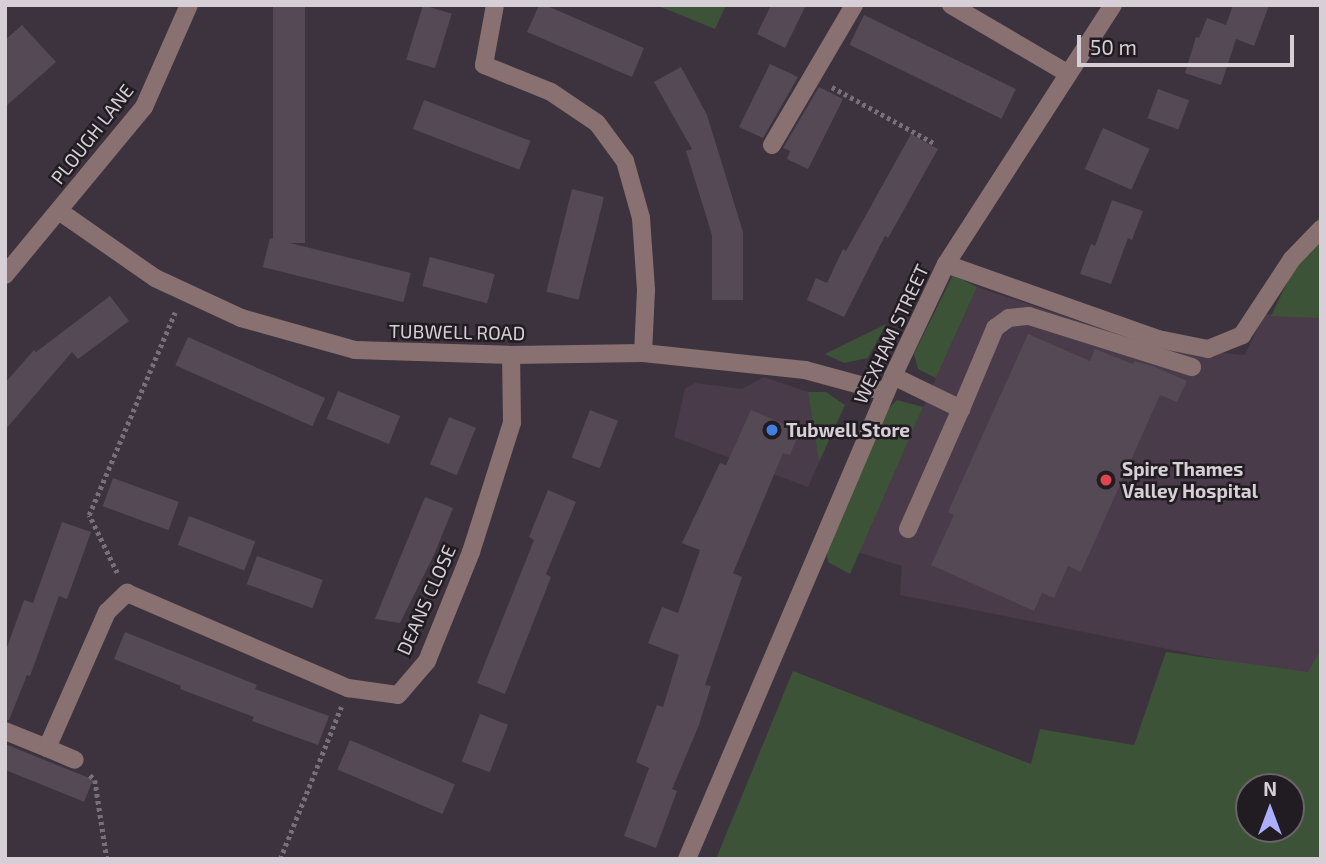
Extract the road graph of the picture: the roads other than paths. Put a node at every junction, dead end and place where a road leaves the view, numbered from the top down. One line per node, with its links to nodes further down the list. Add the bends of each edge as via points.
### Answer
1 (189, 5): 8 (street, PLOUGH LANE, via 144,107)
2 (495, 5): 12 (street, via 484,65 551,92 597,123 625,161 641,218 646,290)
3 (854, 5): 7 (street)
4 (951, 5): 6 (street)
5 (1113, 5): 6 (street, WEXHAM STREET)
6 (1067, 73): 10 (street, WEXHAM STREET)
7 (772, 145)
8 (59, 211): 11 (street, PLOUGH LANE); 13 (street, TUBWELL ROAD, via 155,278 241,318 355,350)
9 (1321, 229): 10 (street, via 1292,259 1242,335 1208,349 1158,339)
10 (946, 264): 15 (street, WEXHAM STREET)
11 (5, 275)
12 (643, 353): 13 (street, TUBWELL ROAD); 15 (street, TUBWELL ROAD)
13 (512, 355): 19 (street, DEANS CLOSE, via 512,423 471,552 427,661 398,695 348,688 127,593 107,612)
14 (1192, 368): 16 (street, via 1030,316 1009,318 995,328)
15 (889, 384): 16 (street, TUBWELL ROAD); 21 (street, WEXHAM STREET)
16 (961, 409): 17 (street)
17 (908, 529)
18 (5, 731): 19 (street)
19 (47, 748): 20 (street)
20 (75, 760)
21 (687, 859)

